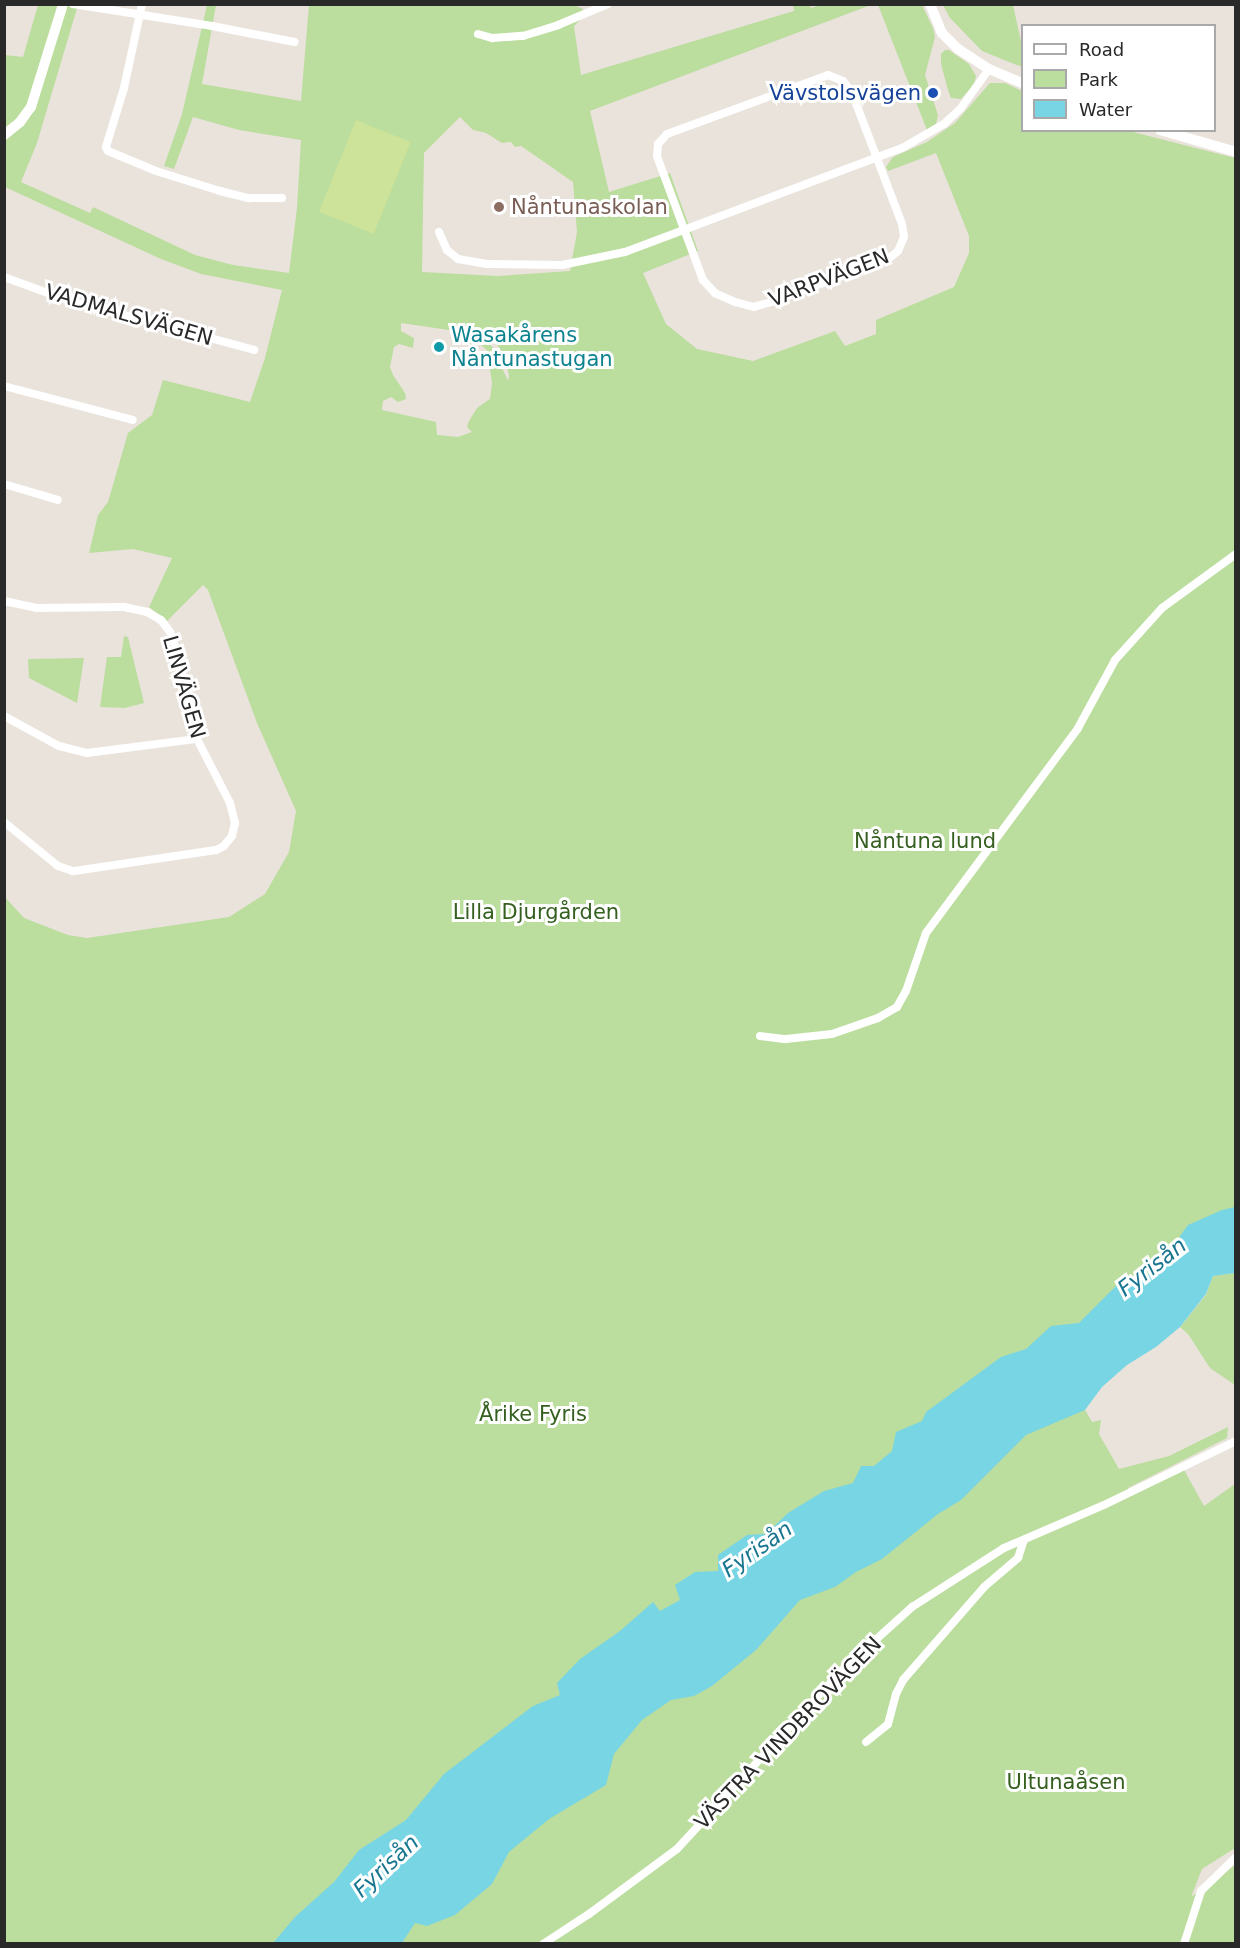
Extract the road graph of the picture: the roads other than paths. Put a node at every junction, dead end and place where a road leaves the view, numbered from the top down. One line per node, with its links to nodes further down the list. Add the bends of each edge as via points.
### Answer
1 (63, 4): 12 (street, via 32,107)
2 (73, 4): 6 (street)
3 (142, 4): 6 (street)
4 (608, 4): 7 (street, via 523,36)
5 (930, 4): 9 (street, via 942,33)
6 (140, 15): 8 (street); 15 (street, via 108,151 220,191 249,198)
7 (478, 34)
8 (294, 42)
9 (989, 69): 10 (street); 14 (street, via 961,108 944,124)
10 (1021, 82)
11 (1167, 132): 13 (street)
12 (4, 135)
13 (1236, 152)
14 (876, 158): 17 (street); 17 (street, VARPVÄGEN, via 904,237 898,251 888,259 753,307 715,293 703,280); 17 (street, VARPVÄGEN, via 852,93 843,81 828,75 667,134 658,144 657,156)
15 (282, 198)
16 (439, 232): 17 (street, via 447,250 458,259 487,264 562,265 625,252)
17 (684, 232)
18 (4, 277): 19 (street, VADMALSVÄGEN, via 64,299)
19 (254, 350)
20 (4, 386): 21 (street)
21 (133, 420)
22 (4, 484): 23 (street)
23 (58, 500)
24 (1236, 554): 29 (street, via 1162,608 1115,660 1078,728 926,933 897,1006 878,1018 832,1034 786,1039)
25 (4, 601): 27 (street, LINVÄGEN, via 36,608 124,607 158,619 170,632 177,652)
26 (4, 716): 27 (street, via 59,746 87,753)
27 (196, 739): 28 (street, LINVÄGEN, via 235,816 232,836 216,850 70,871 58,866)
28 (4, 822)
29 (760, 1036)
30 (1236, 1441): 31 (street, VÄSTRA VINDBROVÄGEN)
31 (1024, 1540): 32 (street, via 1018,1558 984,1587 903,1680 888,1724); 34 (street, VÄSTRA VINDBROVÄGEN, via 1004,1548 912,1607 841,1671 677,1849)
32 (866, 1743)
33 (1236, 1857): 35 (street, via 1202,1891)
34 (543, 1944)
35 (1184, 1944)

